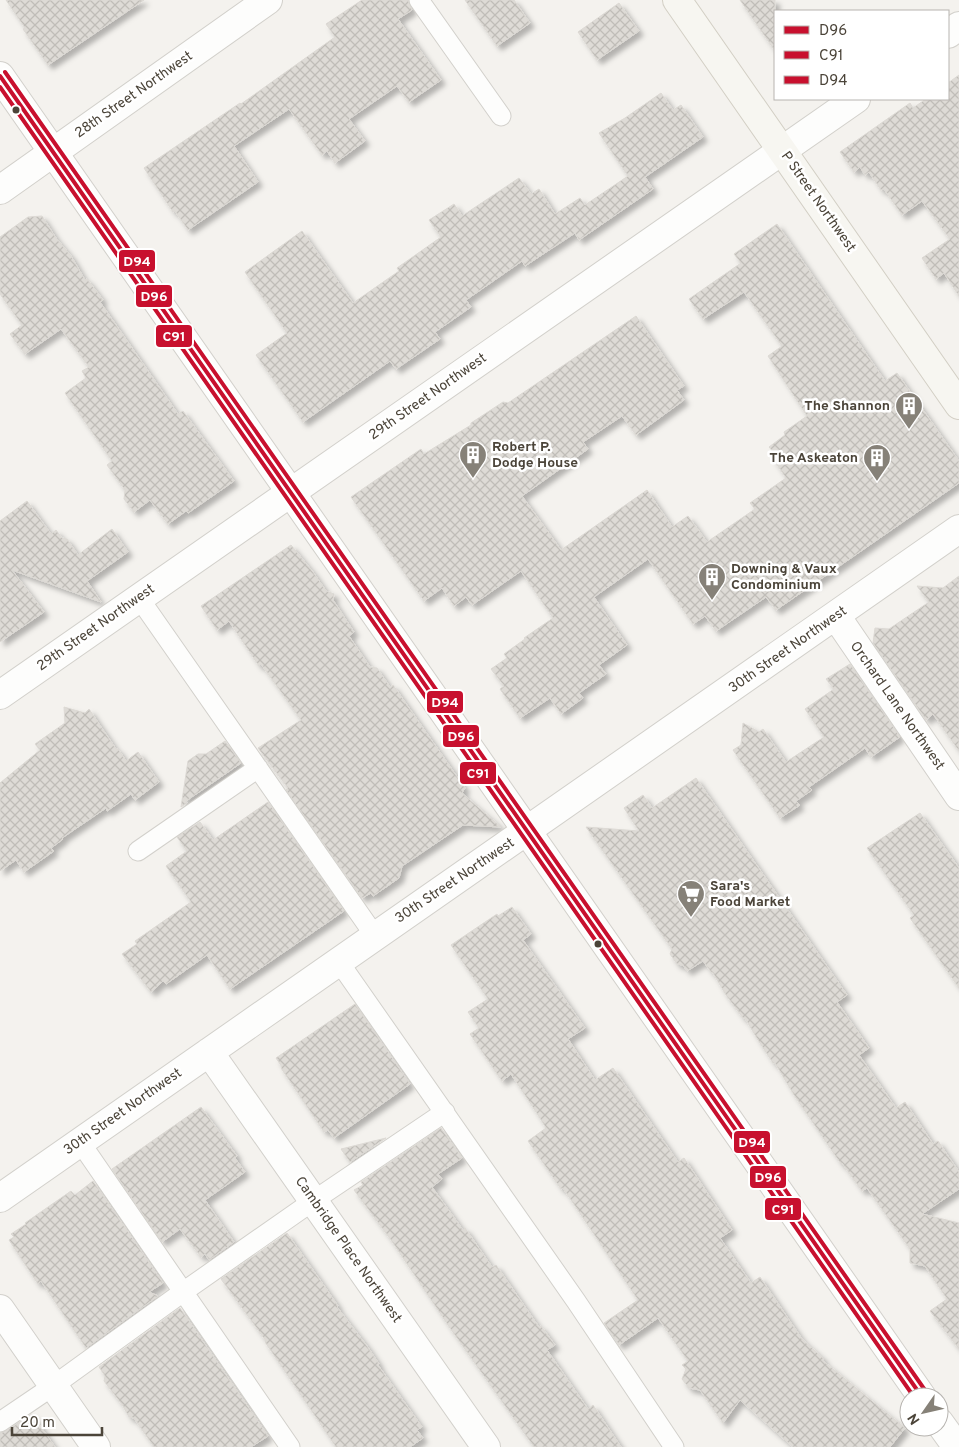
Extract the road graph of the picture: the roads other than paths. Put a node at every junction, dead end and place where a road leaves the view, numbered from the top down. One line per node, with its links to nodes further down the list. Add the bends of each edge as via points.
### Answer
1 (268, 0): 8 (street, 28th Street Northwest)
2 (419, 0): 6 (lane)
3 (677, 0): 7 (main road, P Street Northwest)
4 (0, 76): 8 (street)
5 (855, 100): 7 (street, 29th Street Northwest)
6 (501, 116)
7 (782, 151): 10 (main road, P Street Northwest); 11 (street, 29th Street Northwest)
8 (53, 152): 9 (street, 28th Street Northwest); 11 (street)
9 (0, 190)
10 (959, 405)
11 (291, 492): 13 (street, 29th Street Northwest); 18 (street)
12 (959, 529): 14 (street, 30th Street Northwest)
13 (139, 598): 15 (street, 29th Street Northwest); 16 (lane)
14 (836, 616): 17 (street, Orchard Lane Northwest); 18 (street, 30th Street Northwest)
15 (0, 695)
16 (258, 768): 19 (lane); 20 (lane)
17 (959, 796)
18 (527, 832): 20 (street, 30th Street Northwest); 30 (street)
19 (138, 851)
20 (375, 936): 21 (street, 30th Street Northwest)
21 (339, 962): 22 (street, 30th Street Northwest); 23 (lane)
22 (209, 1052): 24 (street, 30th Street Northwest); 26 (street, Cambridge Place Northwest)
23 (445, 1112): 26 (lane); 36 (lane)
24 (80, 1142): 25 (street, 30th Street Northwest); 27 (lane)
25 (0, 1198)
26 (313, 1201): 27 (lane); 35 (street, Cambridge Place Northwest)
27 (183, 1292): 29 (lane); 34 (lane)
28 (0, 1309): 29 (street)
29 (53, 1386): 31 (lane); 33 (street)
30 (915, 1387)
31 (0, 1422)
32 (949, 1436): 37 (street)
33 (96, 1447)
34 (290, 1447)
35 (486, 1447)
36 (674, 1447)
37 (957, 1447)

